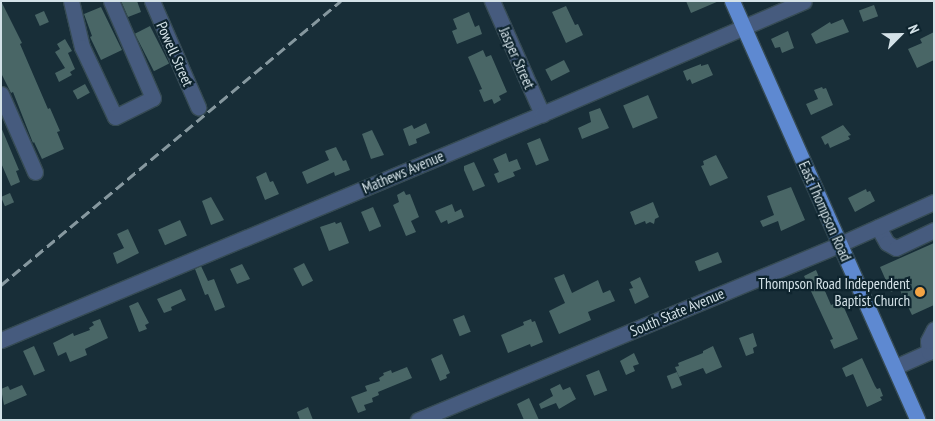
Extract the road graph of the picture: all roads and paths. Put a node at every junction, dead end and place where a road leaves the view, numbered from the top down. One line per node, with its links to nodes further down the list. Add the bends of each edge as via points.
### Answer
1 (70, 1): 2 (street, via 82,47 115,117 153,98)
2 (110, 1)
3 (152, 1): 9 (street, Powell Street)
4 (492, 1): 10 (street, Jasper Street)
5 (732, 1): 7 (main road, East Thompson Road)
6 (804, 1): 7 (street, Mathews Avenue)
7 (744, 28): 10 (street, Mathews Avenue); 15 (main road, East Thompson Road)
8 (1, 94): 11 (street)
9 (198, 107)
10 (542, 114): 17 (street, Mathews Avenue)
11 (35, 172)
12 (934, 202): 13 (street, South State Avenue)
13 (878, 227): 14 (street, via 886,243 896,248); 15 (street, South State Avenue)
14 (934, 230)
15 (840, 244): 18 (main road, East Thompson Road); 19 (street, South State Avenue)
16 (934, 329): 18 (street, via 928,341 929,352)
17 (1, 340)
18 (895, 367): 20 (main road, East Thompson Road)
19 (418, 420)
20 (918, 420)

